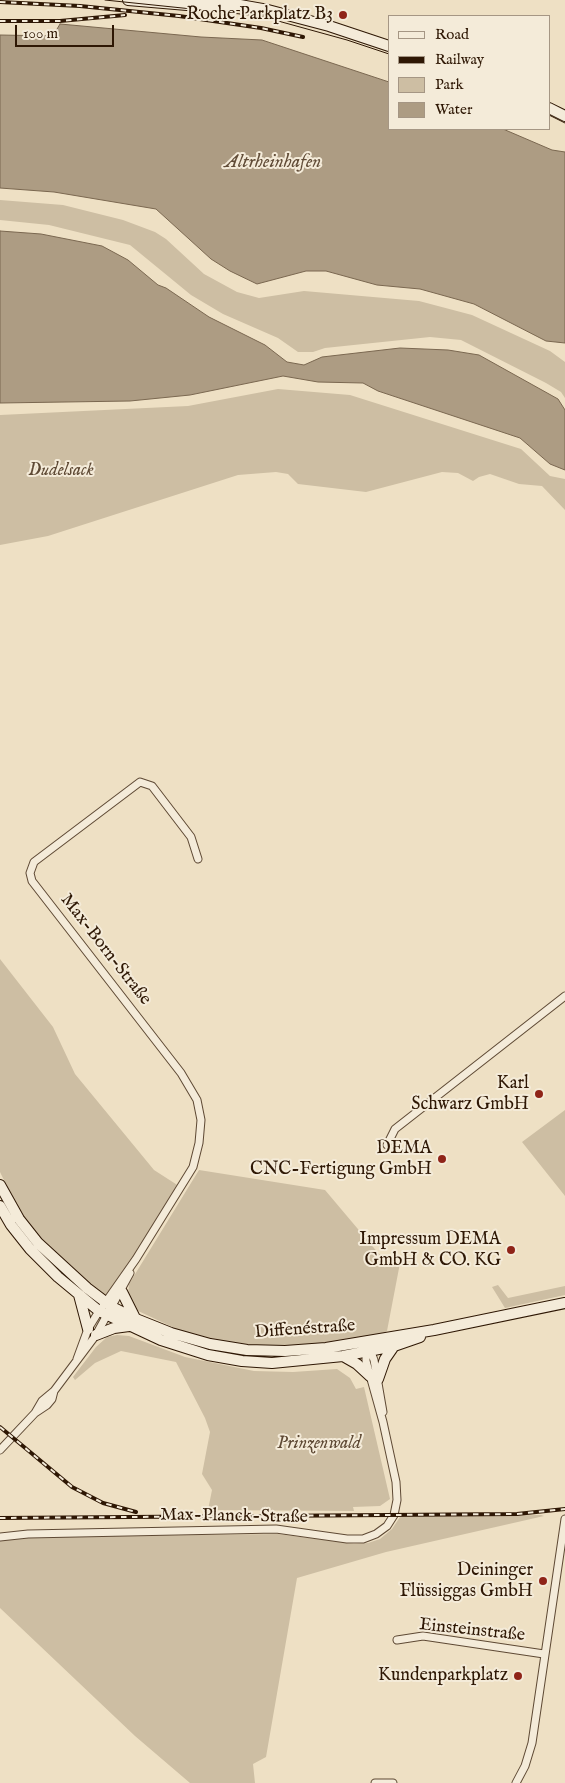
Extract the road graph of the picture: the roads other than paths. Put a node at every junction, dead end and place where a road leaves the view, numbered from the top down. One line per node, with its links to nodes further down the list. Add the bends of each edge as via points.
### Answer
1 (128, 0): 2 (main road, via 187,6)
2 (226, 3): 3 (main road, via 329,26)
3 (388, 46)
4 (550, 108): 5 (main road)
5 (565, 116)
6 (198, 860): 11 (street, Max-Born-Straße, via 185,829 152,786 140,782 34,862 30,873 32,881 181,1073 199,1106 201,1124 193,1167)
7 (565, 996): 8 (street, via 395,1129)
8 (387, 1145)
9 (0, 1185): 15 (main road, Diffenéstraße, via 19,1219 38,1243)
10 (0, 1206): 13 (main road, Diffenéstraße, via 46,1268)
11 (136, 1259): 12 (street, Max-Born-Straße); 15 (street, Max-Born-Straße)
12 (122, 1292): 15 (street, Max-Born-Straße); 16 (main road)
13 (79, 1294): 15 (main road, Diffenéstraße); 18 (main road)
14 (565, 1303): 17 (main road, Diffenéstraße)
15 (106, 1309): 16 (main road, Diffenéstraße); 18 (street)
16 (132, 1323): 18 (main road); 20 (main road, Diffenéstraße, via 210,1344 247,1350); 21 (main road, Diffenéstraße, via 161,1340 242,1361 272,1363)
17 (434, 1330): 19 (main road, Diffenéstraße); 20 (main road, Diffenéstraße)
18 (92, 1332): 23 (street, via 54,1390 47,1394 36,1413)
19 (394, 1346): 20 (main road, Diffenéstraße); 22 (main road)
20 (368, 1348): 21 (main road, Diffenéstraße); 22 (street, Max-Planck-Straße)
21 (343, 1356): 22 (main road)
22 (374, 1378): 25 (street, Max-Planck-Straße, via 382,1400 397,1500 394,1515 376,1534 363,1539 276,1529)
23 (0, 1450)
24 (565, 1519): 27 (street, Einsteinstraße)
25 (0, 1537)
26 (398, 1640): 27 (street, Einsteinstraße, via 423,1636)
27 (544, 1654): 30 (street, Einsteinstraße, via 532,1744)
28 (375, 1783): 29 (street)
29 (393, 1783)
30 (516, 1783)

